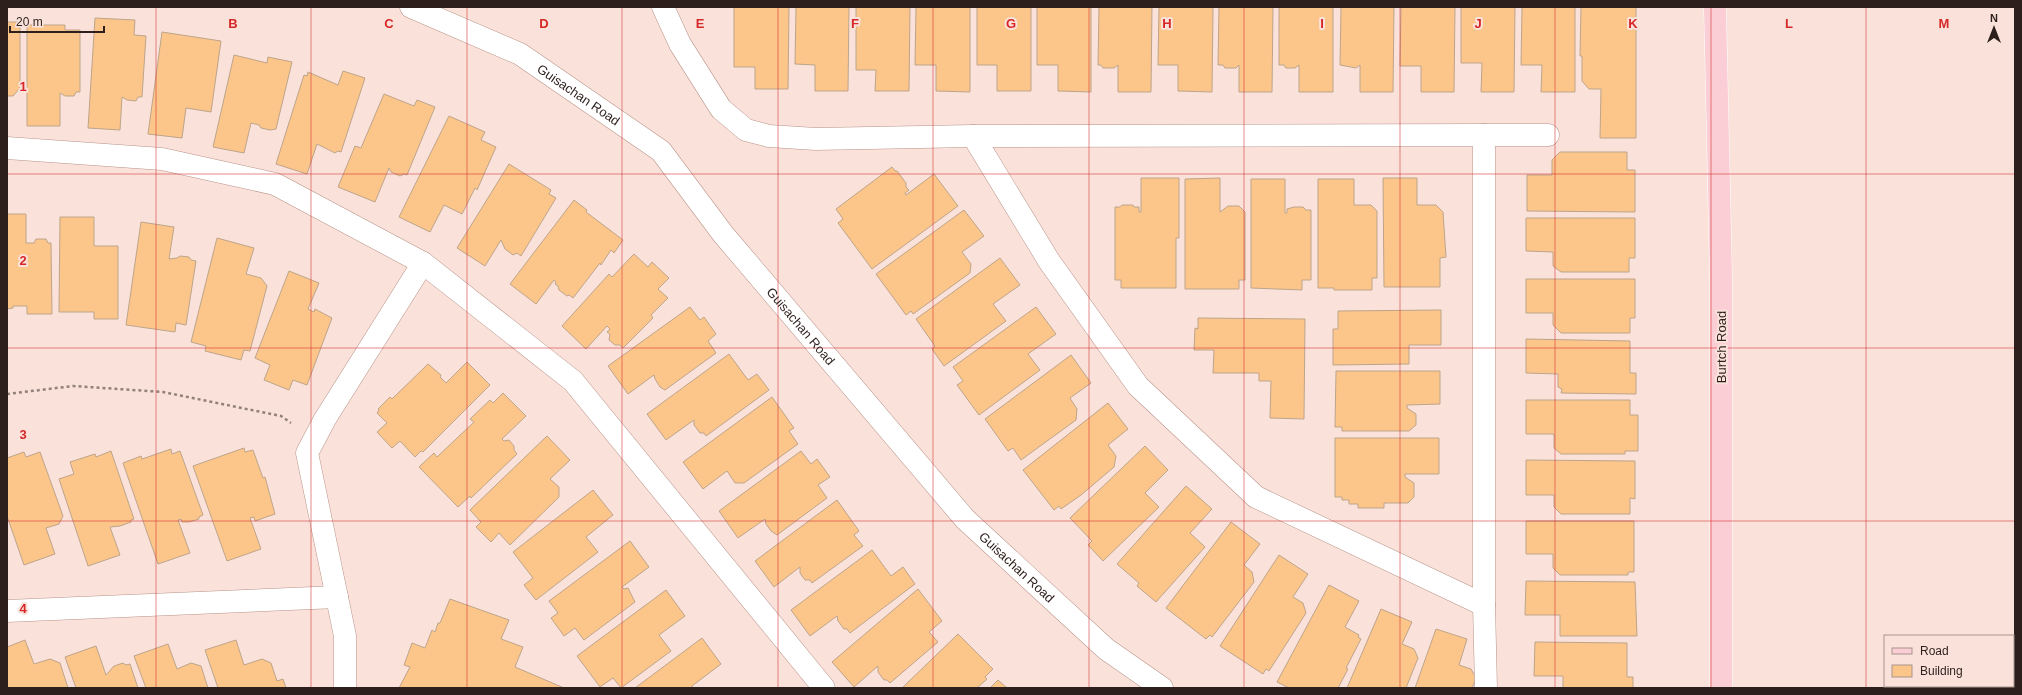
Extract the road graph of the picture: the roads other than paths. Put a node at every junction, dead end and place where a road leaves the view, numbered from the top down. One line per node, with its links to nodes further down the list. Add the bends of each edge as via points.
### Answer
1 (411, 7): 14 (street, Guisachan Road, via 520,54 661,151 723,234 965,519 1106,649)
2 (663, 7): 6 (street, via 680,44 721,110 746,130 769,136 816,139)
3 (1715, 7): 16 (main road, Burtch Road, via 1721,276)
4 (1484, 135): 5 (street); 6 (street); 10 (street)
5 (1548, 135)
6 (974, 136): 10 (street, via 1049,261 1138,386 1256,497)
7 (7, 148): 8 (street, via 162,159 275,184)
8 (423, 264): 9 (street, via 307,453); 13 (street, via 573,381)
9 (337, 597): 11 (street); 12 (street, via 345,636)
10 (1484, 605): 15 (street)
11 (7, 611)
12 (344, 688)
13 (824, 688)
14 (1162, 688)
15 (1486, 688)
16 (1721, 688)

